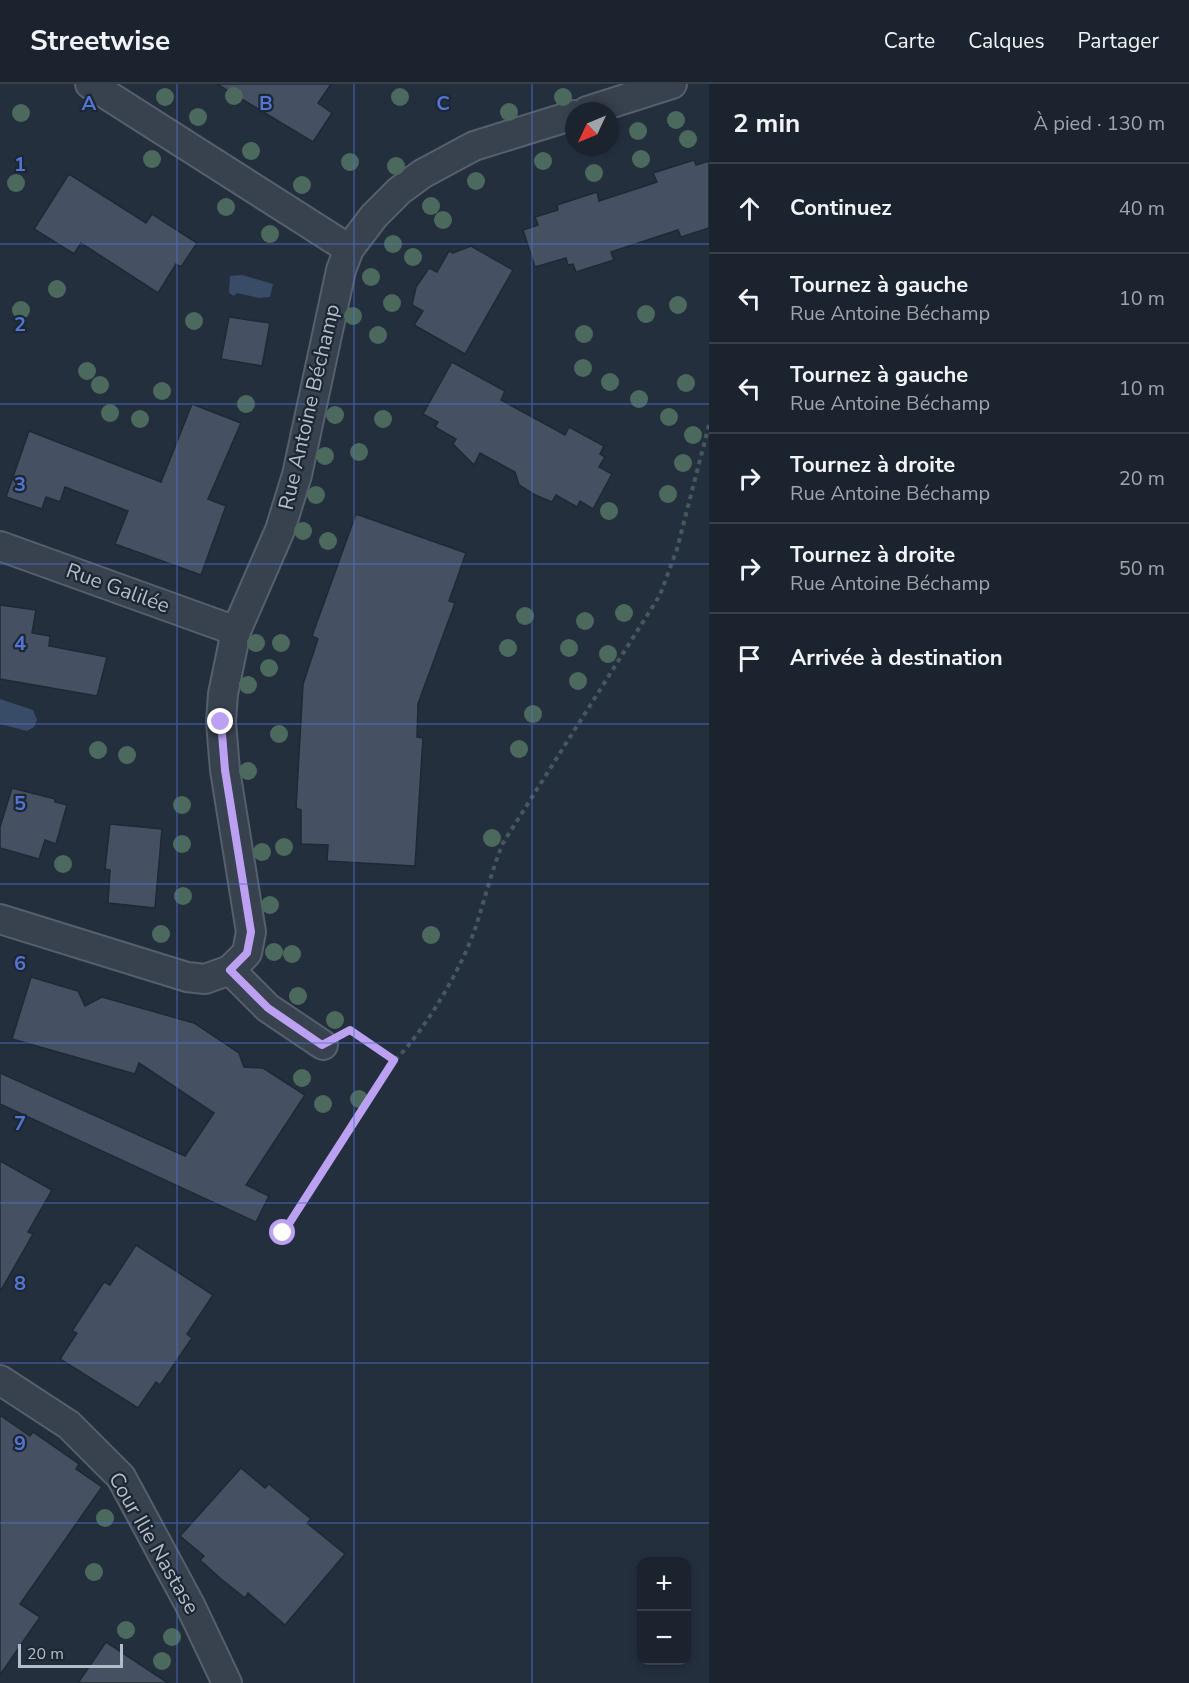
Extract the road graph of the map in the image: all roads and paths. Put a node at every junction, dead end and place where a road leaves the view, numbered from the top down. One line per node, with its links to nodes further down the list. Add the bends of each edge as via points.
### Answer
1 (90, 84): 5 (street)
2 (672, 84): 3 (street)
3 (615, 102)
4 (565, 118): 5 (street, Rue Antoine Béchamp, via 445,160 399,191)
5 (349, 249): 8 (street, Rue Antoine Béchamp, via 334,294 297,475 280,530)
6 (709, 425): 12 (path, via 677,549 660,595 504,843 459,966 411,1044)
7 (0, 546): 8 (street, Rue Galilée)
8 (236, 630): 10 (street, Rue Antoine Béchamp, via 221,722 251,932 247,953)
9 (0, 919): 10 (street, via 187,976 205,979)
10 (230, 970): 11 (street, via 268,1008)
11 (322, 1045): 12 (path, via 350,1030)
12 (394, 1060): 13 (path)
13 (283, 1233)
14 (0, 1380): 15 (street, Cour Ilie Nastase, via 69,1425 121,1477)
15 (227, 1683)

